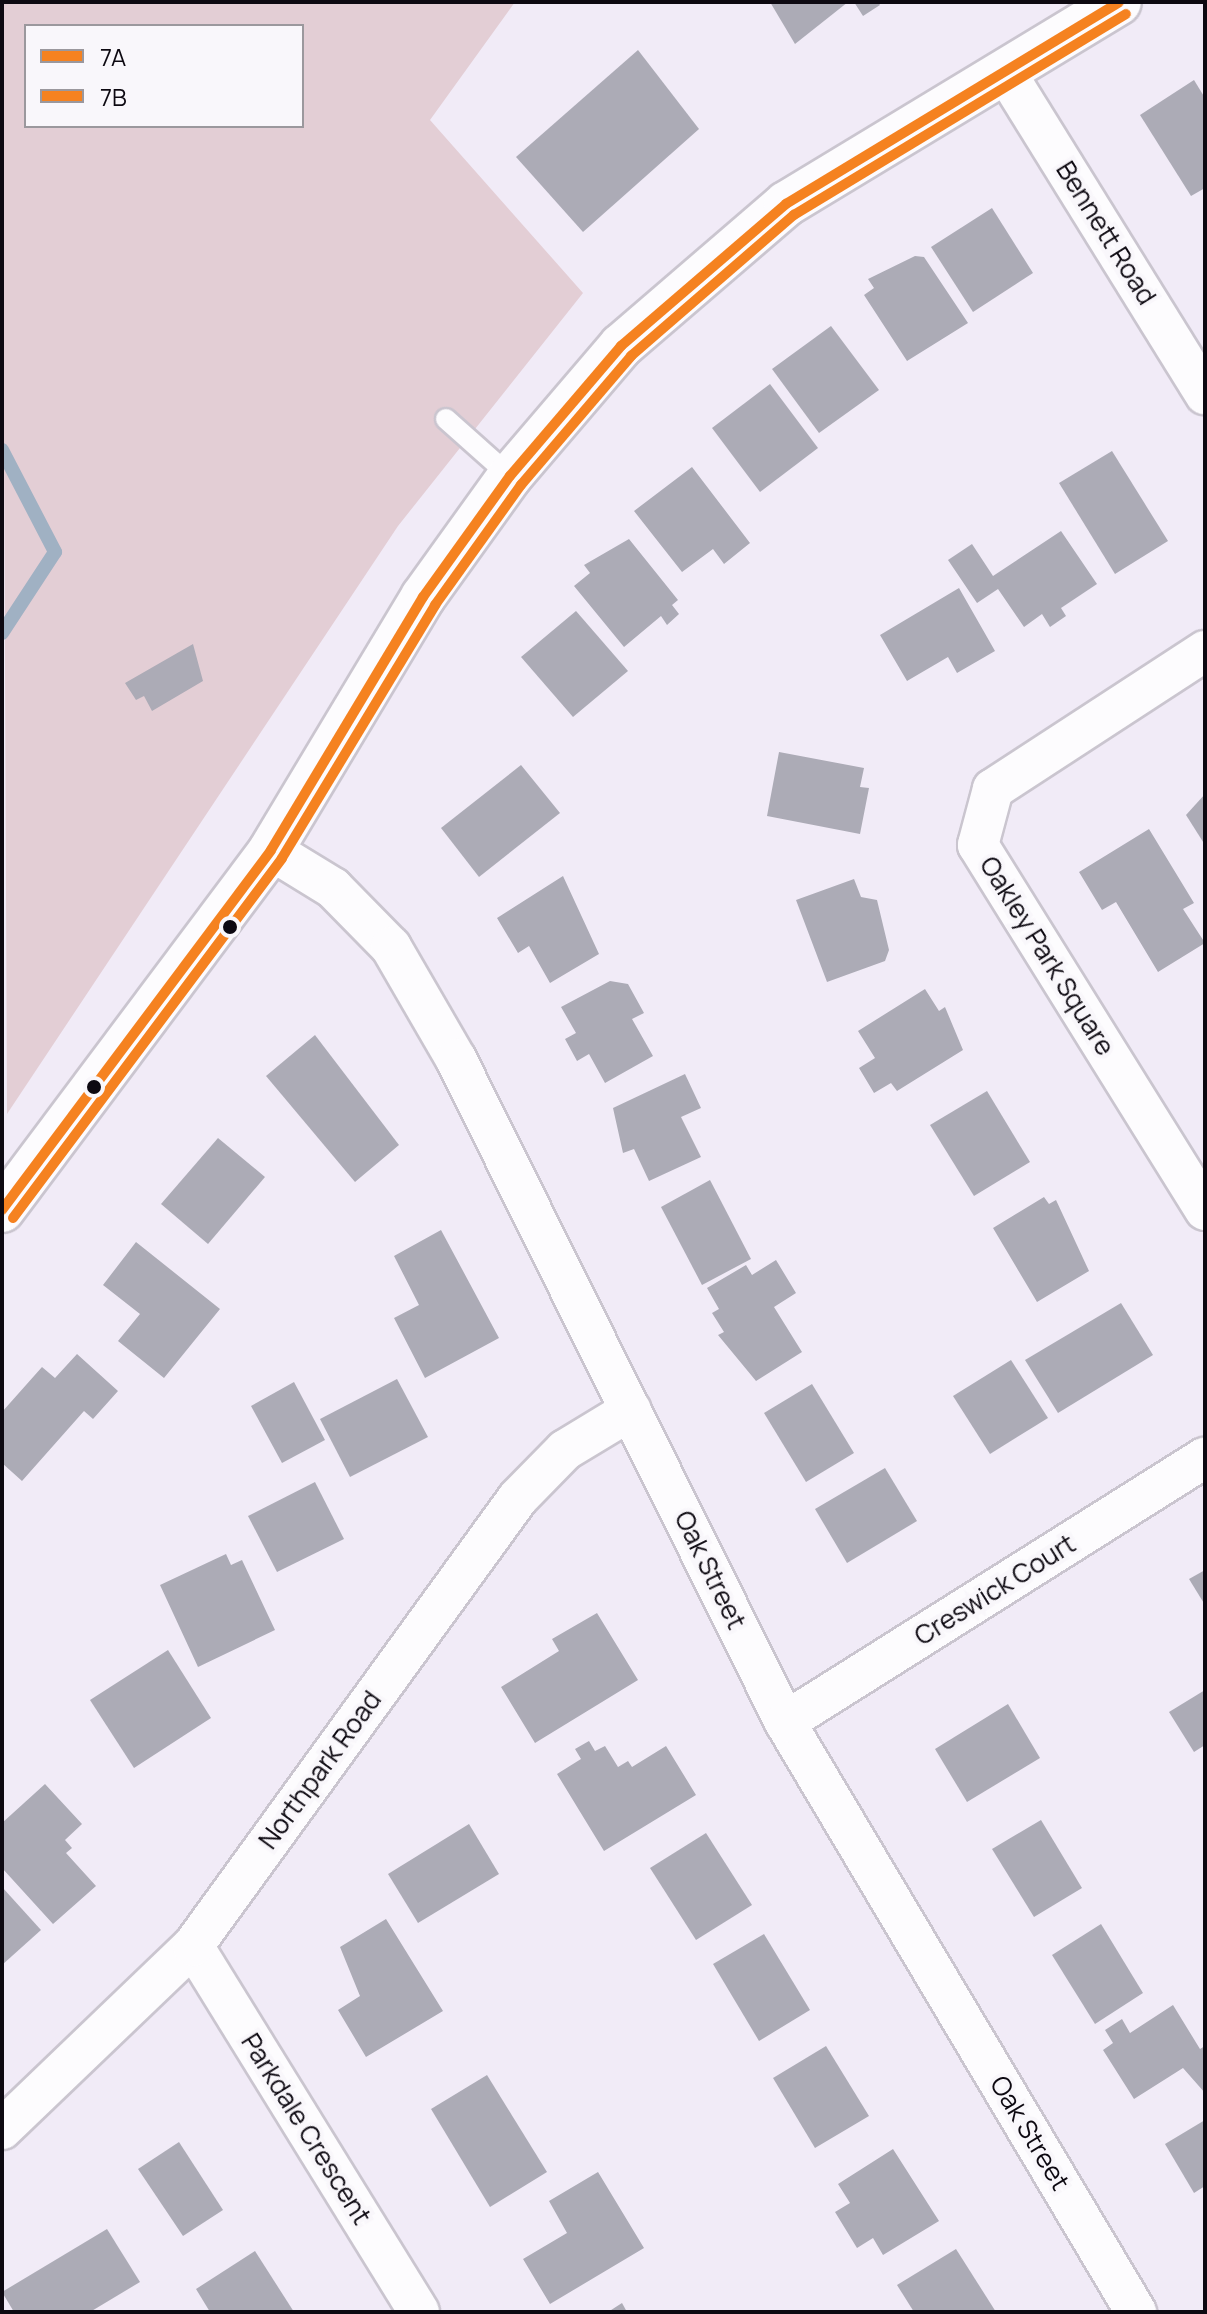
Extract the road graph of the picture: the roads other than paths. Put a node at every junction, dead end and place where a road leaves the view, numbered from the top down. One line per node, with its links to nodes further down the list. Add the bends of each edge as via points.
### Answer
1 (1119, 2): 2 (street)
2 (1006, 73): 3 (street, Bennett Road); 5 (street, via 780,208 621,346)
3 (1205, 394)
4 (446, 419): 5 (lane)
5 (510, 476): 7 (street, via 423,597)
6 (1205, 651): 9 (street, Oakley Park Square, via 993,789 978,845)
7 (271, 850): 8 (street); 10 (street, Oak Street, via 333,888 391,947 456,1059)
8 (10, 1186)
9 (1205, 1210)
10 (631, 1410): 12 (street, Oak Street); 13 (street, Northpark Road, via 565,1450 518,1498)
11 (1205, 1458): 12 (street, Creswick Court)
12 (785, 1722): 16 (street, Oak Street)
13 (193, 1946): 14 (street, Northpark Road); 15 (street, Parkdale Crescent)
14 (2, 2129)
15 (419, 2312)
16 (1136, 2312)

